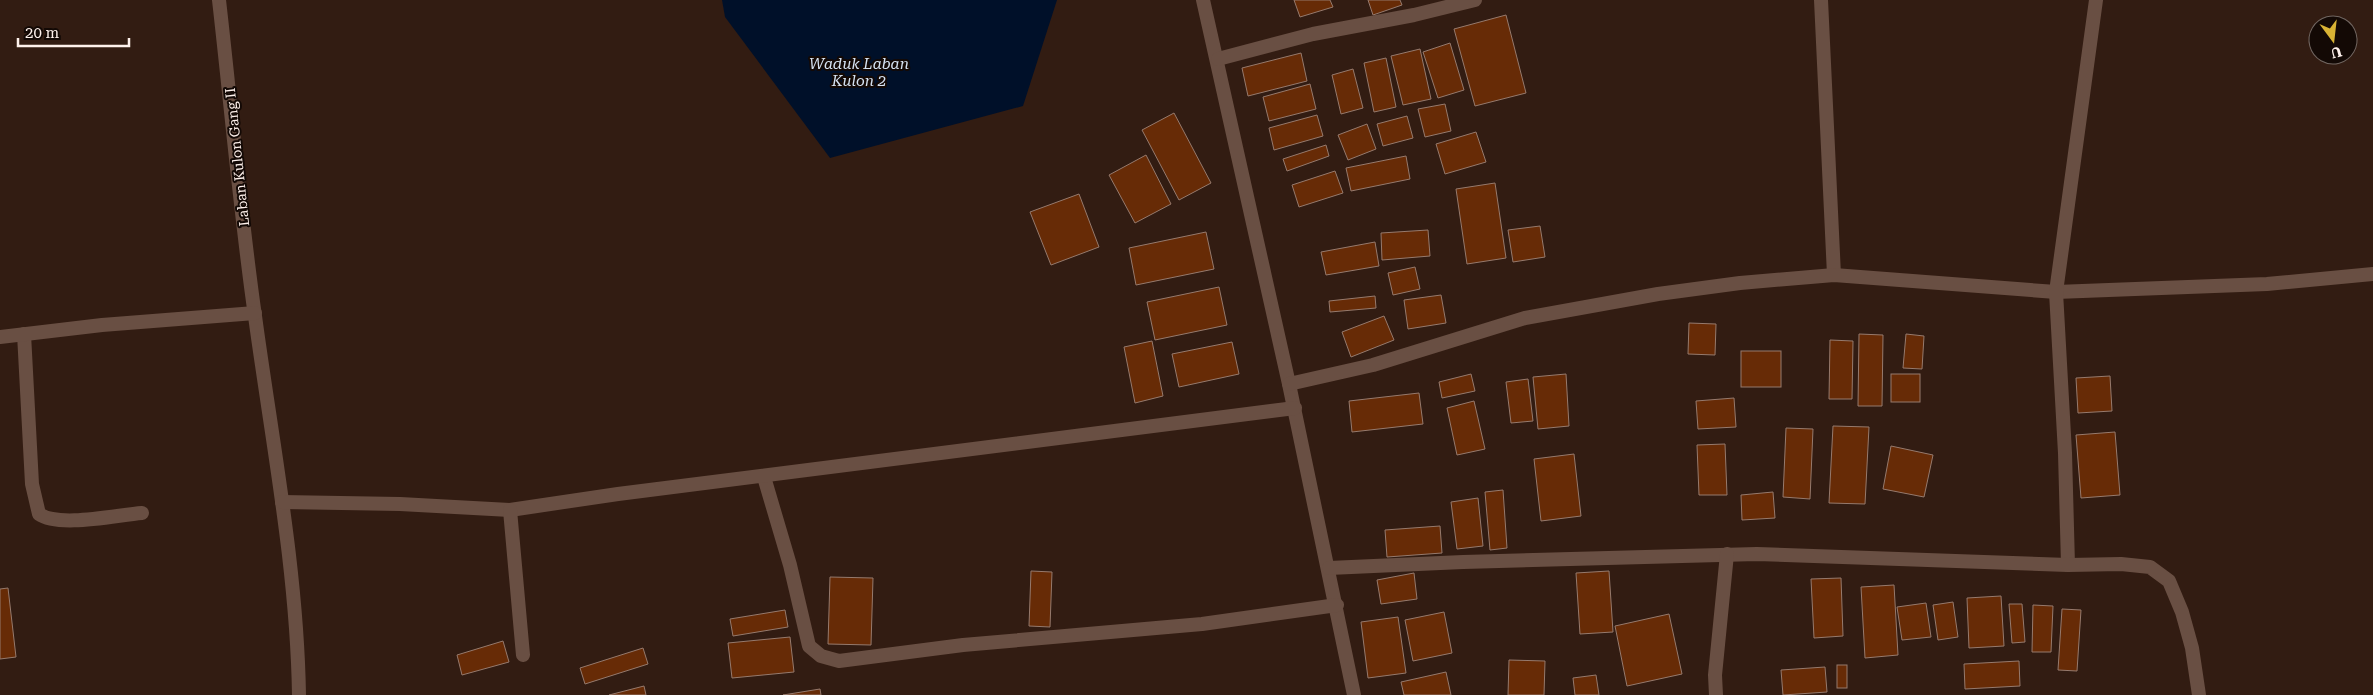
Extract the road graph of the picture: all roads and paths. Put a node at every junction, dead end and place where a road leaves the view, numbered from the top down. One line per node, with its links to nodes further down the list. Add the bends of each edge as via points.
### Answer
1 (219, 0): 10 (street, Laban Kulon Gang II)
2 (1203, 0): 6 (street)
3 (1475, 0): 6 (street, via 1313,34)
4 (1821, 0): 8 (street)
5 (2096, 0): 9 (street)
6 (1218, 59): 13 (street)
7 (2373, 274): 9 (street, via 2267,284)
8 (1834, 275): 9 (street); 13 (street, via 1658,294 1525,318 1373,365)
9 (2056, 292): 20 (street)
10 (254, 313): 11 (street); 16 (street, Laban Kulon Gang II)
11 (24, 334): 12 (street); 18 (street, via 32,484 39,514 46,520 64,521)
12 (0, 337)
13 (1289, 384): 14 (street)
14 (1295, 408): 15 (street); 21 (street)
15 (764, 477): 17 (street); 22 (street, via 809,646 821,656 839,661 963,645 1202,624)
16 (282, 502): 17 (street); 24 (street, Laban Kulon Gang II, via 298,640)
17 (510, 510): 23 (street)
18 (142, 513)
19 (1727, 554): 20 (street); 21 (street); 26 (street, via 1715,675)
20 (2068, 565): 27 (street, via 2150,567 2169,581 2192,648)
21 (1329, 568): 22 (street)
22 (1337, 606): 25 (street)
23 (523, 655)
24 (299, 695)
25 (1354, 695)
26 (1716, 695)
27 (2199, 695)

